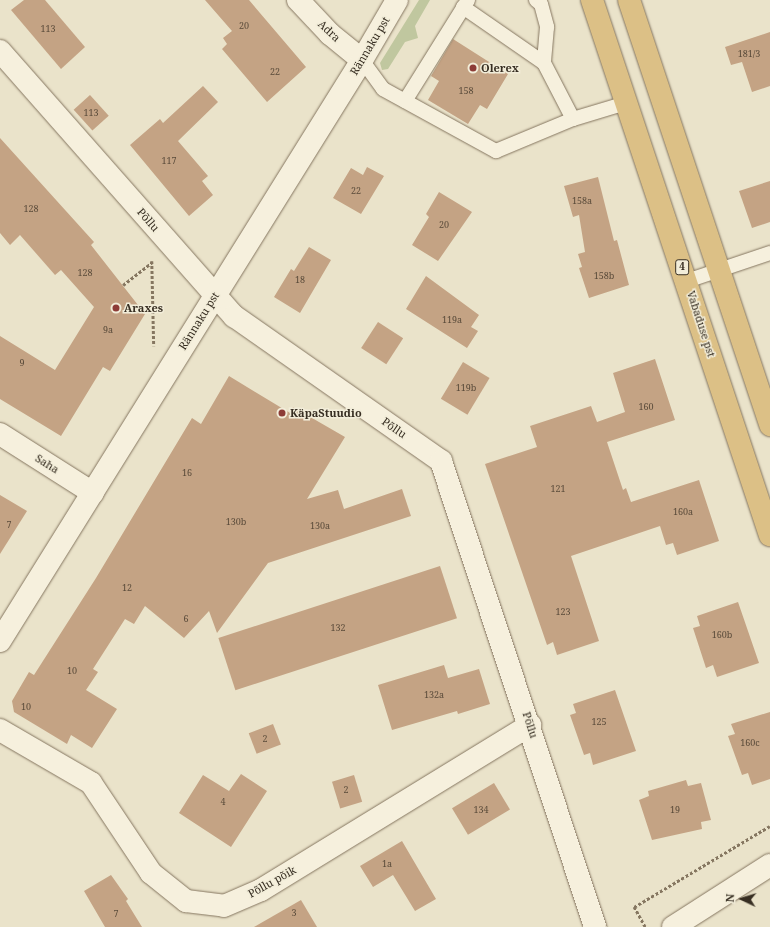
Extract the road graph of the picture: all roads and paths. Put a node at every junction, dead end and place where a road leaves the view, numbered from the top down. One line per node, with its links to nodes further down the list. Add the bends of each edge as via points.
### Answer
1 (298, 0): 8 (street, Adra, via 330,34)
2 (397, 0): 8 (street, Rännaku pst)
3 (536, 0): 9 (lane, via 541,4 547,27)
4 (592, 0): 11 (highway, Vabaduse pst / 4)
5 (629, 0): 17 (highway)
6 (465, 4): 9 (lane); 10 (lane)
7 (0, 51): 13 (street, Põllu)
8 (362, 60): 10 (lane, via 383,89); 20 (street, Rännaku pst)
9 (544, 63): 12 (lane)
10 (405, 101): 12 (lane, via 496,151)
11 (626, 103): 12 (lane); 18 (highway, Vabaduse pst / 4)
12 (573, 119)
13 (176, 251): 16 (path); 20 (street, Põllu)
14 (770, 253): 17 (lane)
15 (149, 256): 16 (path)
16 (152, 262): 19 (path); 21 (path)
17 (718, 269): 18 (lane); 22 (highway)
18 (687, 281): 25 (highway, Vabaduse pst / 4)
19 (123, 286)
20 (215, 295): 24 (street, Rännaku pst); 27 (street, Põllu, via 234,316 441,461)
21 (154, 353)
22 (770, 425)
23 (0, 434): 24 (street, Saha)
24 (93, 493): 26 (street, Rännaku pst)
25 (770, 535)
26 (0, 641)
27 (530, 725): 28 (street, Põllu põik, via 261,890 224,906 186,901 151,873 91,783); 31 (street, Põllu)
28 (0, 730)
29 (770, 826): 32 (path, via 634,907)
30 (770, 865): 33 (street)
31 (595, 927)
32 (645, 927)
33 (672, 927)

